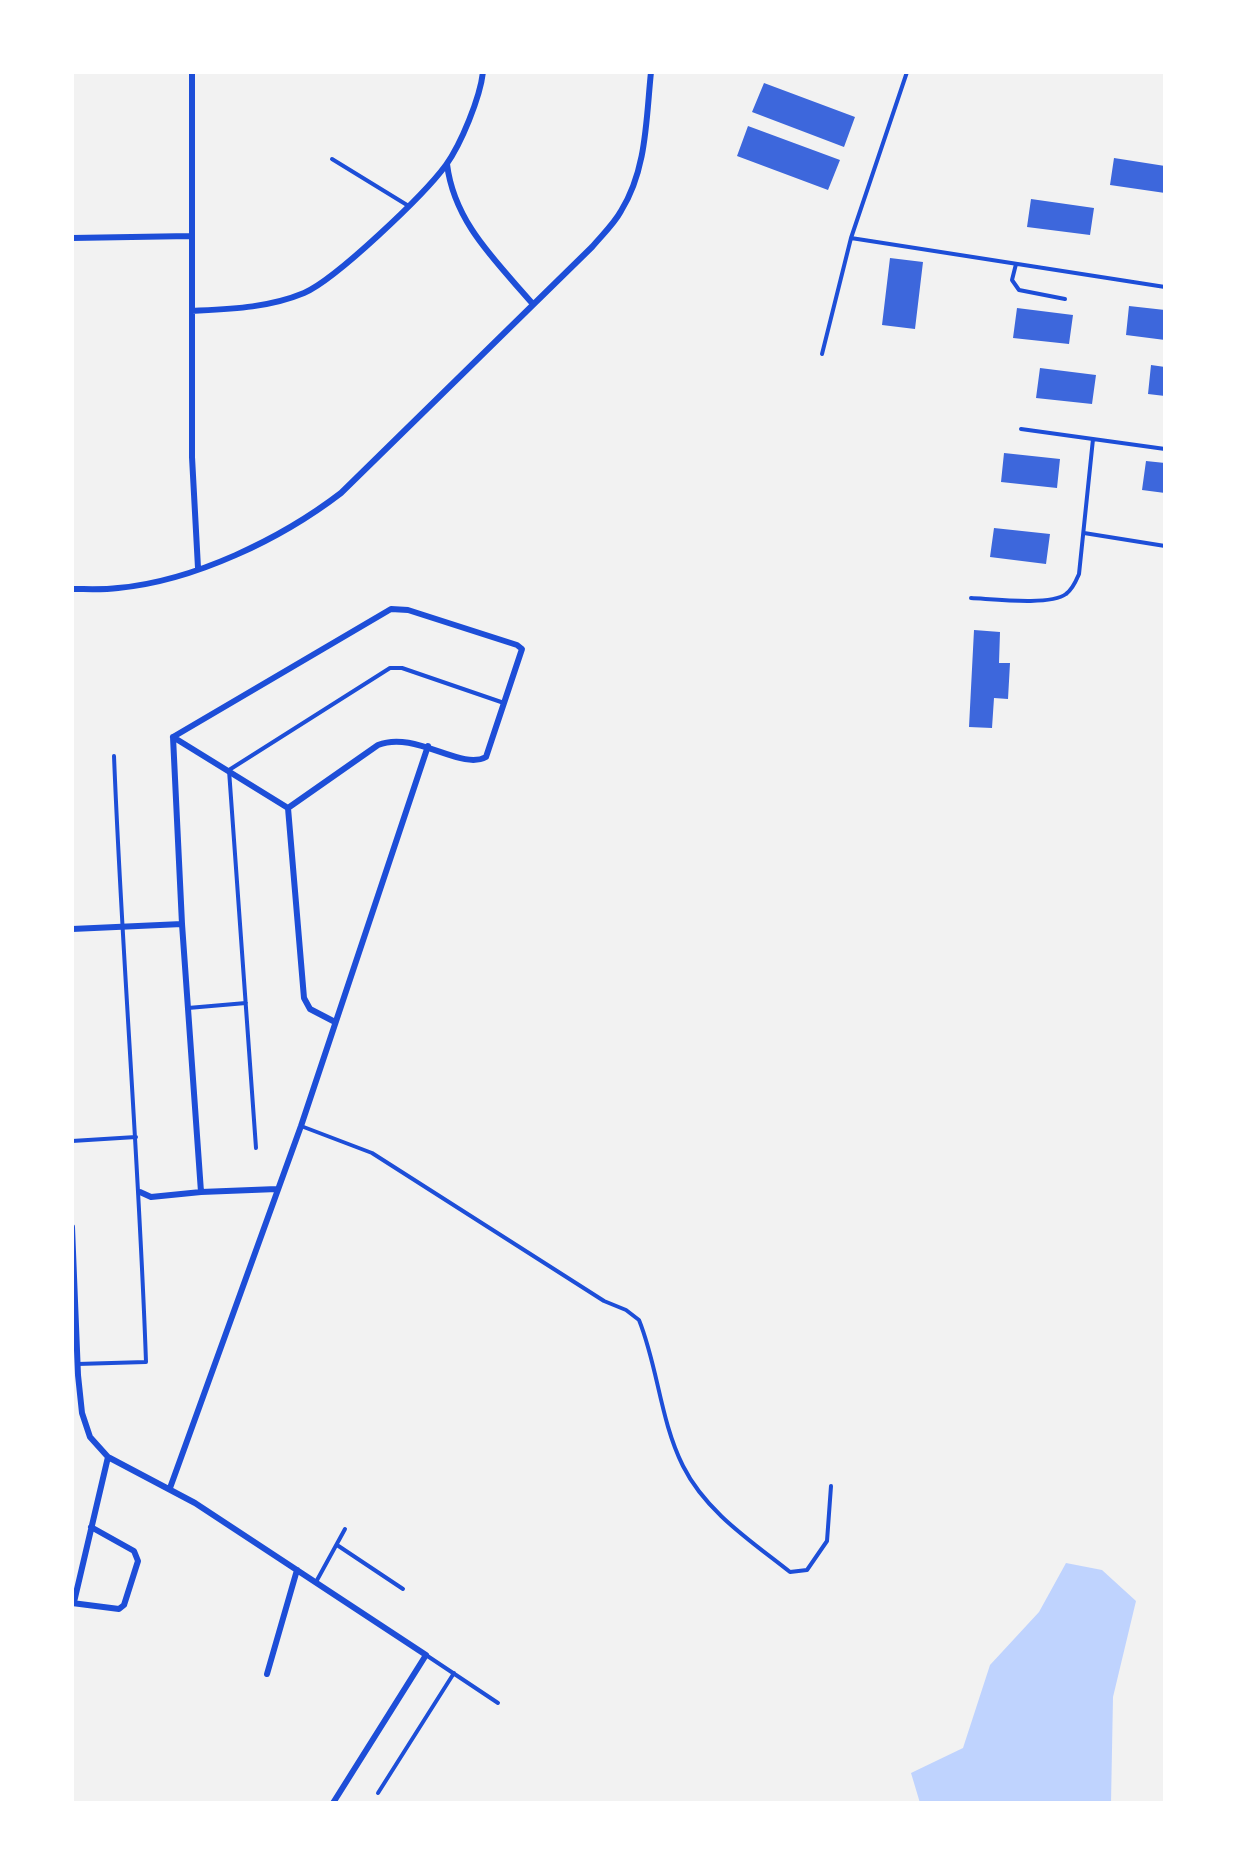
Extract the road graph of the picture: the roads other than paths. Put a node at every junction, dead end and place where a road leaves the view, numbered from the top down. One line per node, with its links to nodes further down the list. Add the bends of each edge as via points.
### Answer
1 (192, 72): 8 (street)
2 (483, 72): 6 (street, via 472,109)
3 (651, 72): 14 (street, via 643,157 621,211 592,247)
4 (907, 72): 10 (lane)
5 (332, 159): 7 (lane)
6 (447, 164): 7 (street); 14 (street, via 451,192 470,230)
7 (408, 205): 15 (street, via 346,264 306,292 249,308)
8 (191, 236): 9 (street); 15 (street)
9 (72, 238)
10 (851, 238): 11 (lane); 16 (lane)
11 (1016, 264): 12 (lane); 13 (lane, via 1012,280 1019,290)
12 (1165, 287)
13 (1065, 299)
14 (532, 303): 22 (street, via 341,493 308,519 269,541)
15 (192, 311): 22 (street, via 192,457)
16 (822, 354)
17 (1021, 429): 18 (lane)
18 (1093, 439): 19 (lane); 20 (lane)
19 (1165, 449)
20 (1084, 533): 21 (lane); 24 (lane, via 1079,574 1067,594 1048,600)
21 (1165, 546)
22 (198, 568): 23 (street, via 154,583 117,589)
23 (72, 589)
24 (971, 598)
25 (505, 703): 26 (street, via 523,652 521,647 408,610 390,609); 27 (street, via 486,757 479,761); 29 (lane, via 402,668 390,668)
26 (173, 737): 29 (street); 31 (street)
27 (428, 746): 30 (street, via 398,741 378,745); 36 (street)
28 (114, 756): 32 (lane)
29 (229, 770): 30 (street); 34 (lane)
30 (288, 808): 36 (street, via 304,998 310,1009)
31 (182, 924): 32 (street); 35 (street)
32 (121, 925): 33 (street); 38 (lane)
33 (72, 929)
34 (246, 1003): 35 (lane); 40 (lane)
35 (188, 1008): 43 (street)
36 (336, 1022): 37 (street)
37 (301, 1126): 41 (street); 48 (lane, via 372,1153 639,1320 683,1467 721,1519 790,1572 807,1570 826,1540)
38 (136, 1137): 39 (lane); 42 (lane)
39 (72, 1141)
40 (256, 1148)
41 (277, 1189): 43 (street); 49 (street)
42 (140, 1192): 43 (street, via 151,1197); 45 (lane, via 146,1362)
43 (201, 1192)
44 (72, 1227): 45 (street)
45 (77, 1364): 46 (street)
46 (75, 1375): 47 (street, via 90,1437)
47 (108, 1458): 49 (street); 50 (street)
48 (831, 1486)
49 (170, 1488): 53 (street)
50 (91, 1527): 56 (street); 56 (street, via 134,1551 138,1562 124,1605 119,1608)
51 (345, 1528): 52 (lane)
52 (337, 1545): 54 (lane); 55 (lane)
53 (297, 1570): 54 (street); 59 (street)
54 (316, 1582): 57 (street)
55 (403, 1589)
56 (73, 1602)
57 (426, 1655): 58 (lane); 62 (street)
58 (454, 1673): 60 (lane); 61 (lane)
59 (267, 1674)
60 (498, 1703)
61 (378, 1793)
62 (333, 1803)

